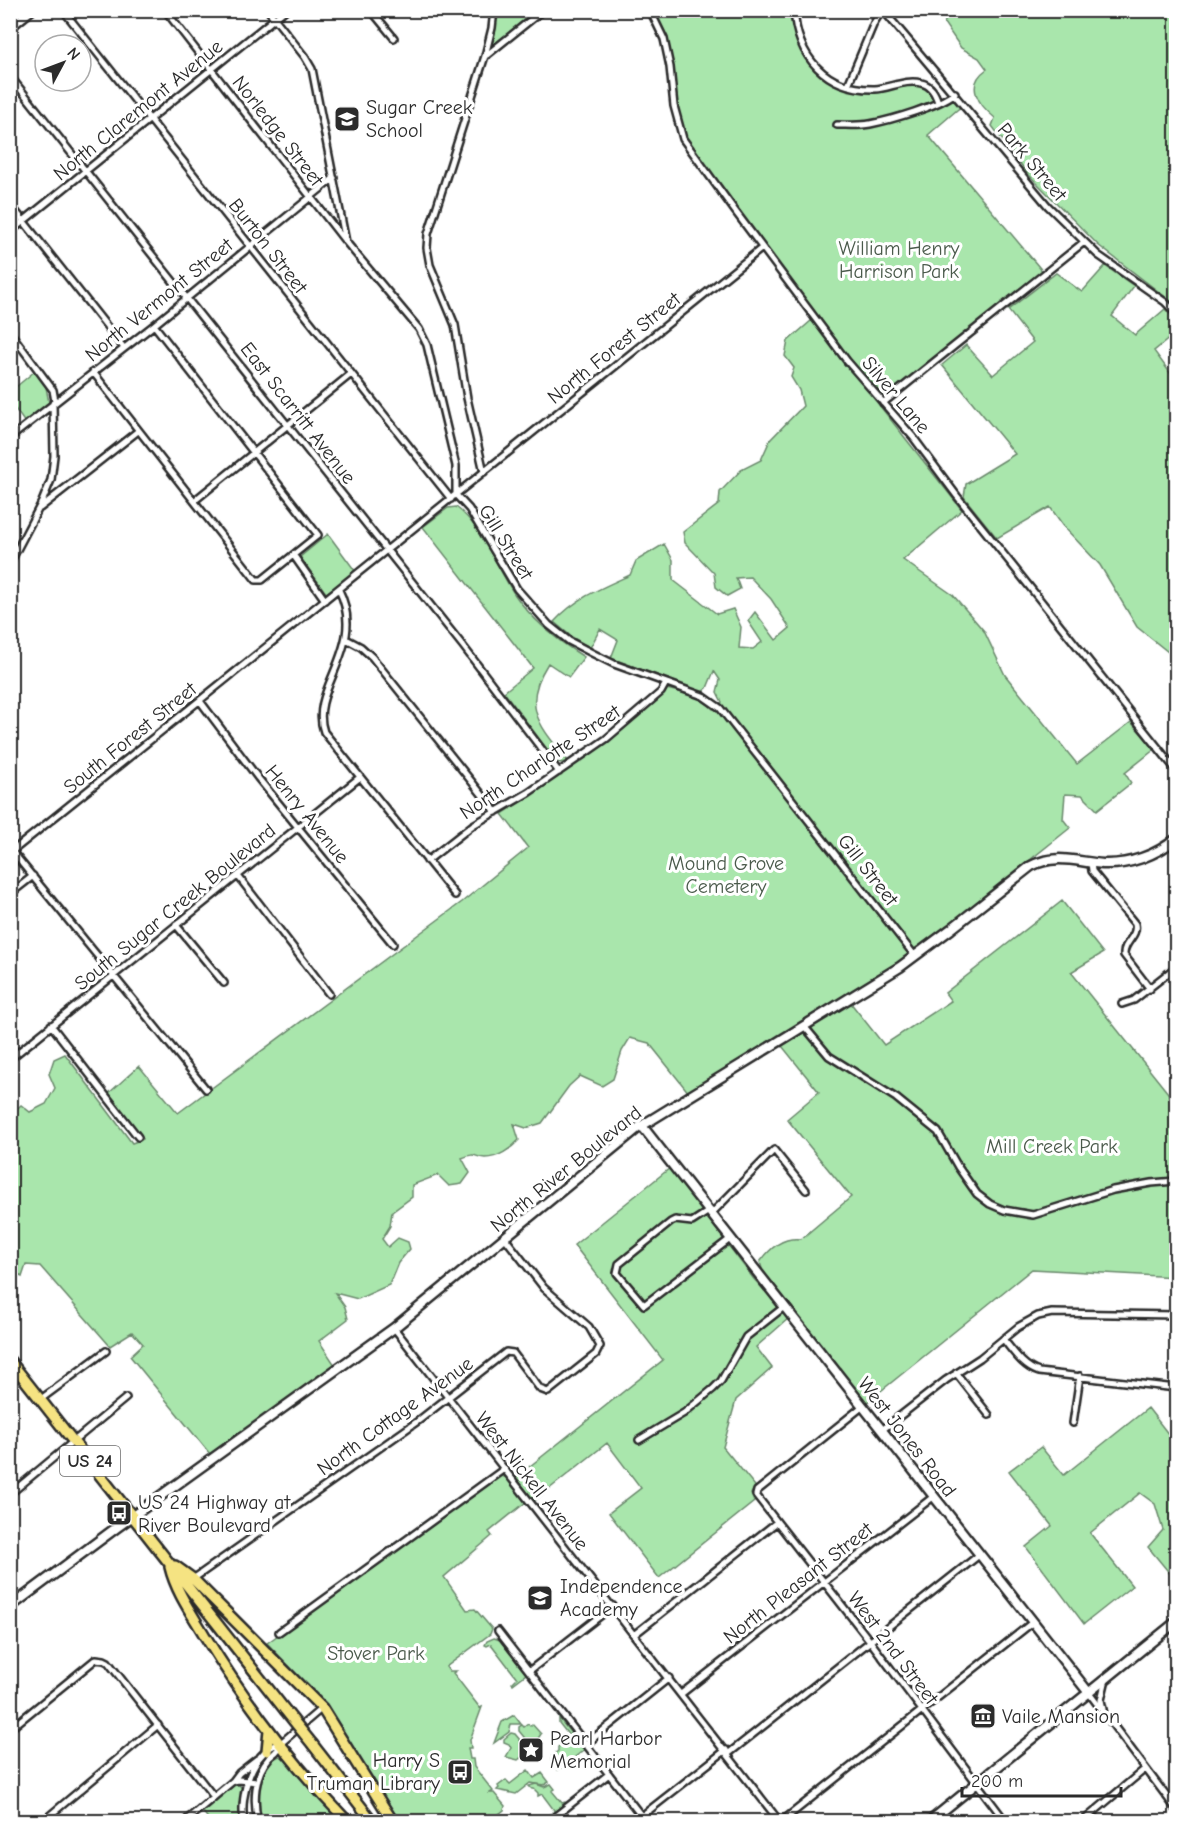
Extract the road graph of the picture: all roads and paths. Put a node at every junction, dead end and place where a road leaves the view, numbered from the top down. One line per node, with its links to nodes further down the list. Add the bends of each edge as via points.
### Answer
1 (32, 10): 13 (main road)
2 (63, 10): 21 (street, Burton Street)
3 (165, 10): 16 (street, Norledge Street)
4 (268, 10): 12 (street, Gill Street)
5 (285, 10): 12 (street, North Claremont Avenue)
6 (371, 10): 14 (street)
7 (494, 10): 15 (street)
8 (543, 10): 15 (street)
9 (650, 10): 32 (street, Silver Lane, via 664,39 683,139)
10 (794, 10): 18 (street, via 796,32 805,54 828,76)
11 (883, 10): 18 (street); 19 (street, Park Street)
12 (275, 19): 16 (street, North Claremont Avenue); 24 (street, Gill Street, via 312,69)
13 (10, 27)
14 (394, 38)
15 (485, 56): 47 (street, via 428,234 427,248 455,325)
16 (212, 70): 21 (street, North Claremont Avenue); 25 (street, Norledge Street)
17 (10, 76): 23 (street, East Scarritt Avenue)
18 (848, 85): 20 (street, via 874,89 922,83 931,87)
19 (955, 93): 20 (street); 30 (street, Park Street, via 1048,206)
20 (938, 102): 22 (street, via 870,124)
21 (150, 121): 23 (street, North Claremont Avenue); 31 (street, Burton Street)
22 (837, 125)
23 (88, 172): 27 (street, North Claremont Avenue); 33 (street, East Scarritt Avenue)
24 (334, 178): 25 (street, North Vermont Street); 29 (street, Gill Street)
25 (310, 196): 29 (street, Norledge Street); 31 (street, North Vermont Street)
26 (10, 204): 27 (street)
27 (25, 221): 28 (street, North Claremont Avenue); 38 (street)
28 (10, 232)
29 (346, 242): 48 (street, Gill Street, via 419,329 427,345 456,466)
30 (1084, 242): 34 (street, Park Street); 42 (street)
31 (250, 246): 33 (street, North Vermont Street); 40 (street, Burton Street)
32 (762, 248): 42 (street, Silver Lane); 47 (street, North Forest Street)
33 (188, 297): 35 (street, North Vermont Street); 43 (street, East Scarritt Avenue)
34 (1176, 313)
35 (154, 325): 38 (street, North Vermont Street); 46 (street)
36 (10, 332): 37 (street)
37 (13, 339): 41 (street, via 53,390)
38 (124, 348): 39 (street, North Vermont Street)
39 (93, 372): 41 (street, North Vermont Street); 44 (street)
40 (351, 374): 43 (street); 48 (street, Burton Street)
41 (54, 402): 45 (street, North Vermont Street); 50 (street, via 51,480)
42 (883, 403): 59 (street, Silver Lane)
43 (288, 424): 46 (street); 51 (street, East Scarritt Avenue)
44 (138, 431): 49 (street); 50 (street)
45 (10, 438)
46 (252, 452): 49 (street); 52 (street, via 316,532 318,537)
47 (484, 472): 48 (street, North Forest Street)
48 (453, 497): 51 (street); 57 (street, Gill Street, via 469,509 517,589 549,625 592,653)
49 (194, 501): 52 (street, via 256,580 262,580)
50 (39, 509): 53 (street)
51 (387, 551): 54 (street); 60 (street, East Scarritt Avenue)
52 (294, 556): 55 (street)
53 (10, 563)
54 (339, 590): 55 (street); 56 (street, via 347,610)
55 (325, 600): 58 (street, South Forest Street)
56 (346, 639): 61 (street, via 320,720 324,732); 62 (street, via 372,657)
57 (666, 683): 60 (street, North Charlotte Street, via 636,715); 74 (street, Gill Street, via 703,696 720,708)
58 (200, 700): 63 (street, Henry Avenue); 65 (street, South Forest Street)
59 (1176, 770)
60 (559, 772): 62 (street, North Charlotte Street)
61 (359, 778): 63 (street, South Sugar Creek Boulevard); 66 (street)
62 (496, 812): 66 (street, North Charlotte Street)
63 (298, 827): 69 (street, South Sugar Creek Boulevard); 73 (street, Henry Avenue)
64 (1176, 839): 67 (main road, North River Boulevard, via 1159,851 1130,862)
65 (11, 851): 68 (street)
66 (427, 861): 71 (street)
67 (1091, 862): 74 (main road, North River Boulevard, via 1059,858 1031,866); 78 (street, via 1092,871 1135,924 1124,955)
68 (33, 876): 70 (street); 76 (street)
69 (238, 876): 72 (street, South Sugar Creek Boulevard); 79 (street)
70 (10, 894)
71 (455, 895)
72 (176, 925): 76 (street, South Sugar Creek Boulevard); 77 (street)
73 (393, 944)
74 (915, 956): 82 (main road, North River Boulevard)
75 (1176, 967): 78 (street)
76 (113, 975): 81 (street, South Sugar Creek Boulevard); 84 (street)
77 (224, 983)
78 (1150, 989): 80 (street)
79 (329, 994)
80 (1122, 1004)
81 (51, 1026): 83 (street, South Sugar Creek Boulevard); 86 (street)
82 (804, 1026): 85 (main road, North River Boulevard); 87 (street, via 829,1056 896,1098 938,1132 977,1194 1004,1210 1033,1215 1113,1190)
83 (10, 1059)
84 (206, 1089)
85 (642, 1126): 89 (main road, West Jones Road); 90 (main road, North River Boulevard)
86 (138, 1137)
87 (1176, 1181)
88 (806, 1190): 89 (street, via 774,1150)
89 (710, 1212): 91 (main road, West Jones Road); 91 (street, via 692,1222 671,1222 619,1264 617,1273 645,1305)
90 (505, 1238): 94 (main road, North River Boulevard); 102 (street, North Cottage Avenue, via 544,1288 589,1327 600,1346 596,1354 552,1390 540,1389 509,1352)
91 (730, 1239): 92 (main road, West Jones Road)
92 (784, 1307): 104 (main road, West Jones Road); 108 (street, via 746,1337 713,1389 684,1413)
93 (1176, 1315): 95 (street, via 1052,1313 1027,1321)
94 (394, 1328): 102 (street, West Nickell Avenue); 113 (main road, North River Boulevard)
95 (1003, 1339): 98 (street); 99 (street, via 1032,1370)
96 (106, 1351): 103 (street)
97 (10, 1361): 103 (main road, US 24)
98 (956, 1373): 105 (street); 107 (street)
99 (1080, 1377): 100 (street); 106 (street)
100 (1176, 1388)
101 (126, 1398): 109 (street)
102 (447, 1398): 110 (street, West Nickell Avenue); 117 (street, North Cottage Avenue)
103 (41, 1400): 109 (main road, US 24)
104 (863, 1406): 107 (main road, West Jones Road); 114 (street, West 2nd Street, via 756,1493)
105 (989, 1415)
106 (1072, 1423)
107 (882, 1430): 112 (main road, West Jones Road)
108 (639, 1440)
109 (74, 1442): 111 (street); 113 (main road, US 24)
110 (504, 1469): 119 (street, West Nickell Avenue); 124 (street)
111 (10, 1494)
112 (933, 1497): 115 (main road, West Jones Road); 118 (street, North Pleasant Street)
113 (133, 1516): 116 (main road, US 24); 120 (main road, North River Boulevard)
114 (777, 1522): 118 (street, West 2nd Street); 125 (street)
115 (979, 1555): 121 (main road, West Jones Road); 126 (street)
116 (168, 1561): 117 (main road); 137 (main road, via 175,1585 197,1623); 156 (main road, US 24, bridge)
117 (194, 1579): 132 (main road)
118 (823, 1581): 126 (street, West 2nd Street); 131 (street, North Pleasant Street)
119 (613, 1606): 125 (street, West Nickell Avenue); 127 (street)
120 (10, 1607)
121 (1033, 1622): 130 (main road, West Jones Road); 133 (street)
122 (1176, 1622): 129 (main road)
123 (498, 1631): 127 (street)
124 (279, 1632)
125 (634, 1634): 128 (street, West Nickell Avenue)
126 (870, 1641): 133 (street, West 2nd Street); 140 (street)
127 (529, 1671): 139 (street)
128 (669, 1678): 131 (street, West Nickell Avenue); 139 (street)
129 (1107, 1679): 130 (main road); 134 (street, via 1101,1700)
130 (1089, 1693): 134 (street, West Jones Road); 147 (main road)
131 (681, 1694): 140 (street, West Nickell Avenue)
132 (322, 1708): 138 (street); 157 (main road)
133 (922, 1710): 147 (street, West 2nd Street); 161 (street)
134 (1104, 1715): 142 (street, West Jones Road)
135 (158, 1725): 136 (street, via 108,1662 96,1659); 148 (street); 151 (street)
136 (10, 1729)
137 (269, 1730): 138 (main road); 141 (main road)
138 (281, 1743): 141 (street); 146 (street); 155 (main road)
139 (586, 1744): 143 (street)
140 (727, 1752): 150 (street); 161 (street, West Nickell Avenue)
141 (263, 1754): 144 (street); 145 (street)
142 (1145, 1769): 149 (street, West Jones Road); 164 (street)
143 (609, 1774): 150 (street); 158 (street)
144 (248, 1780): 145 (street); 146 (street); 153 (street)
145 (233, 1781): 148 (street)
146 (257, 1782): 154 (street)
147 (976, 1783): 162 (main road); 163 (street, West 2nd Street)
148 (214, 1797): 152 (street)
149 (1176, 1809)
150 (641, 1816): 159 (street); 160 (street)
151 (42, 1821)
152 (184, 1821)
153 (244, 1821)
154 (258, 1821)
155 (348, 1821)
156 (373, 1821)
157 (393, 1821)
158 (548, 1821)
159 (634, 1821)
160 (646, 1821)
161 (781, 1821)
162 (929, 1821)
163 (1006, 1821)
164 (1082, 1821)

